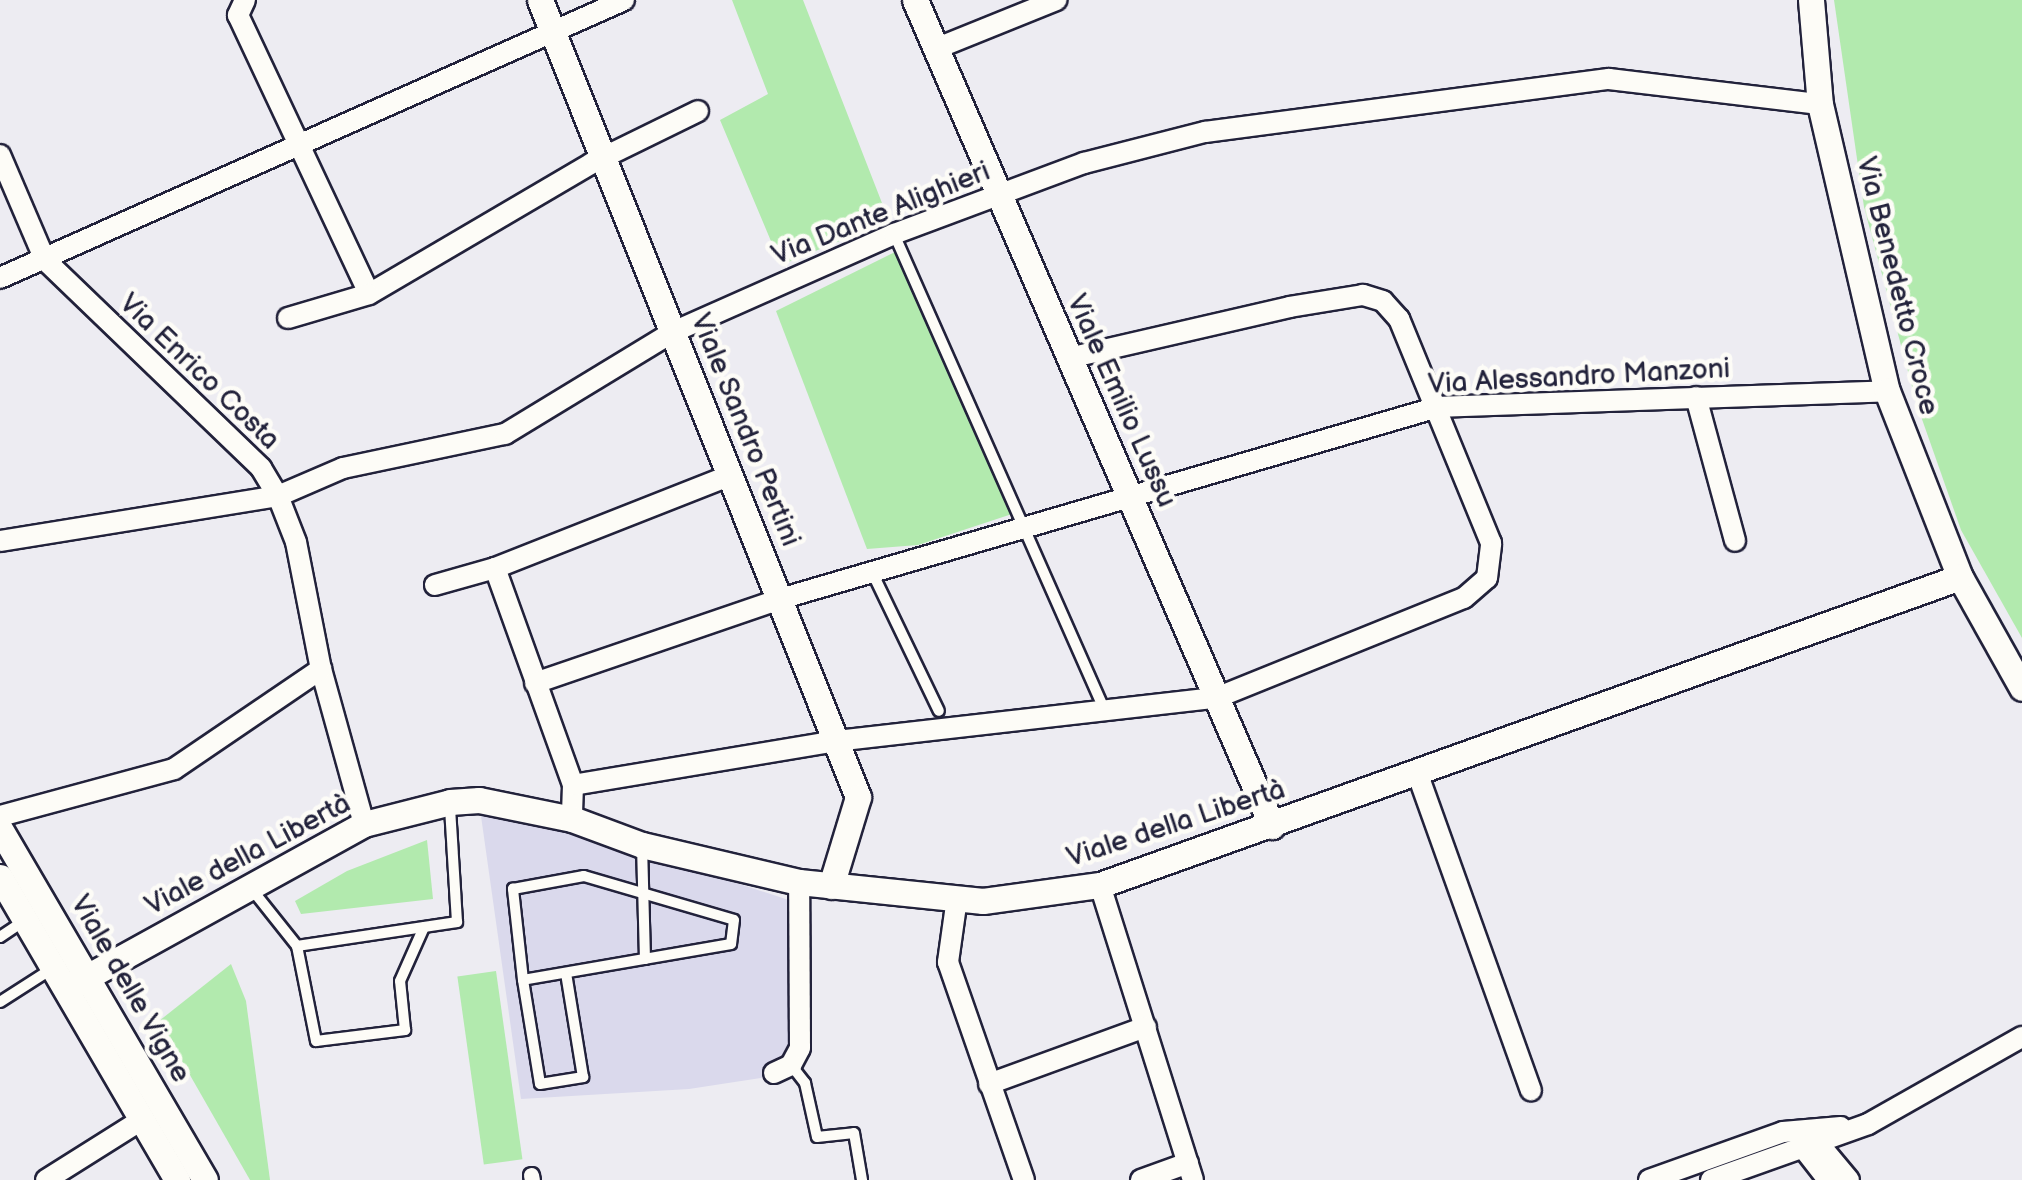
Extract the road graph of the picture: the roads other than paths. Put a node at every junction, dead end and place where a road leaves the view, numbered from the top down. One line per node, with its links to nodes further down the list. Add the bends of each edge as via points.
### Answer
1 (246, 0): 11 (street, via 238,15)
2 (540, 0): 7 (street, Viale Sandro Pertini)
3 (624, 0): 7 (street)
4 (916, 0): 8 (street, Viale Emilio Lussu)
5 (1056, 0): 8 (street)
6 (1811, 0): 9 (street, Via Benedetto Croce)
7 (552, 33): 11 (street); 13 (street, Viale Sandro Pertini)
8 (935, 49): 14 (street, Viale Emilio Lussu)
9 (1820, 104): 14 (street, Via Dante Alighieri, via 1628,81 1570,81 1206,132 1084,163); 22 (street, Via Benedetto Croce)
10 (698, 111): 13 (street)
11 (300, 145): 16 (street); 18 (street)
12 (0, 155): 16 (street, Via Enrico Costa)
13 (604, 156): 18 (street); 20 (street, Viale Sandro Pertini)
14 (998, 195): 15 (street, Via Dante Alighieri); 21 (street, Viale Emilio Lussu)
15 (894, 234): 20 (street, Via Dante Alighieri); 28 (lane)
16 (45, 260): 17 (street); 27 (street, Via Enrico Costa, via 261,468)
17 (0, 278)
18 (369, 294): 19 (street)
19 (288, 318)
20 (673, 332): 25 (street, Viale Sandro Pertini); 27 (street, Via Dante Alighieri, via 505,434 344,468)
21 (1069, 358): 24 (street, via 1178,329 1363,295 1384,301 1399,319); 26 (street, Viale Emilio Lussu)
22 (1887, 392): 23 (street, Via Alessandro Manzoni); 33 (street, Via Benedetto Croce)
23 (1696, 397): 24 (street, Via Alessandro Manzoni); 30 (street)
24 (1438, 408): 26 (street, Via Alessandro Manzoni); 39 (street, via 1491,543 1487,578 1464,598)
25 (731, 475): 31 (street); 35 (street, Viale Sandro Pertini)
26 (1128, 493): 28 (street, Via Alessandro Manzoni); 39 (street, Viale Emilio Lussu)
27 (278, 496): 29 (street, Via Dante Alighieri); 36 (street, Via Enrico Costa, via 296,542)
28 (1023, 526): 32 (street, Via Alessandro Manzoni); 41 (lane)
29 (0, 541)
30 (1736, 541)
31 (494, 568): 34 (street); 37 (street)
32 (872, 571): 35 (street, Via Alessandro Manzoni); 40 (lane)
33 (1960, 577): 38 (street, Via Benedetto Croce); 43 (street, Viale della Libertà)
34 (435, 585)
35 (780, 599): 37 (street, Via Alessandro Manzoni); 42 (street, Viale Sandro Pertini)
36 (321, 669): 46 (street, via 174,770); 48 (street, Via Enrico Costa)
37 (535, 684): 44 (street)
38 (2022, 688)
39 (1216, 698): 41 (street); 49 (street, Viale Emilio Lussu)
40 (938, 711)
41 (1105, 711): 42 (street)
42 (836, 741): 44 (street); 54 (street, Viale Sandro Pertini, via 858,797)
43 (1418, 775): 49 (street, Viale della Libertà); 72 (street)
44 (574, 785): 47 (street)
45 (450, 802): 47 (street, Viale della Libertà, via 479,800); 48 (street, Viale della Libertà); 60 (lane, via 457,922)
46 (0, 816)
47 (572, 818): 51 (street, Viale della Libertà)
48 (364, 824): 56 (street, Viale della Libertà)
49 (1272, 826): 55 (street, Viale della Libertà)
50 (0, 829): 64 (street, Viale delle Vigne)
51 (642, 845): 53 (street, Viale della Libertà); 57 (lane)
52 (0, 876): 59 (street, Viale delle Vigne)
53 (799, 882): 54 (street, Viale della Libertà); 70 (street, via 800,1048)
54 (831, 886): 58 (street, Viale della Libertà)
55 (1100, 886): 58 (street, Viale della Libertà, via 983,901); 68 (street)
56 (249, 887): 62 (lane); 64 (street, Viale della Libertà)
57 (639, 892): 63 (lane); 63 (lane, via 734,920 731,944); 66 (lane, via 584,876 513,889)
58 (957, 898): 71 (street, via 948,962)
59 (26, 920): 61 (lane); 64 (street, Viale delle Vigne)
60 (424, 927): 62 (lane); 62 (lane, via 400,981 405,1030 316,1041)
61 (0, 937)
62 (297, 946)
63 (645, 959): 65 (lane)
64 (72, 971): 67 (lane); 73 (street, Viale delle Vigne); 78 (street, Viale delle Vigne)
65 (566, 973): 66 (lane); 66 (lane, via 583,1077 569,1080 540,1084)
66 (523, 980)
67 (0, 1002)
68 (1146, 1026): 71 (street); 75 (street)
69 (2022, 1037): 74 (street, via 1868,1124)
70 (782, 1069): 79 (lane, via 805,1083 817,1138 854,1133)
71 (989, 1084): 80 (street)
72 (1532, 1090)
73 (143, 1119): 76 (street); 77 (street, Viale delle Vigne)
74 (1809, 1140): 82 (street); 83 (street); 84 (street); 85 (street)
75 (1190, 1172): 81 (street)
76 (46, 1180)
77 (177, 1180)
78 (205, 1180)
79 (862, 1180)
80 (1024, 1180)
81 (1141, 1180)
82 (1649, 1180)
83 (1711, 1180)
84 (1828, 1180)
85 (1849, 1180)

